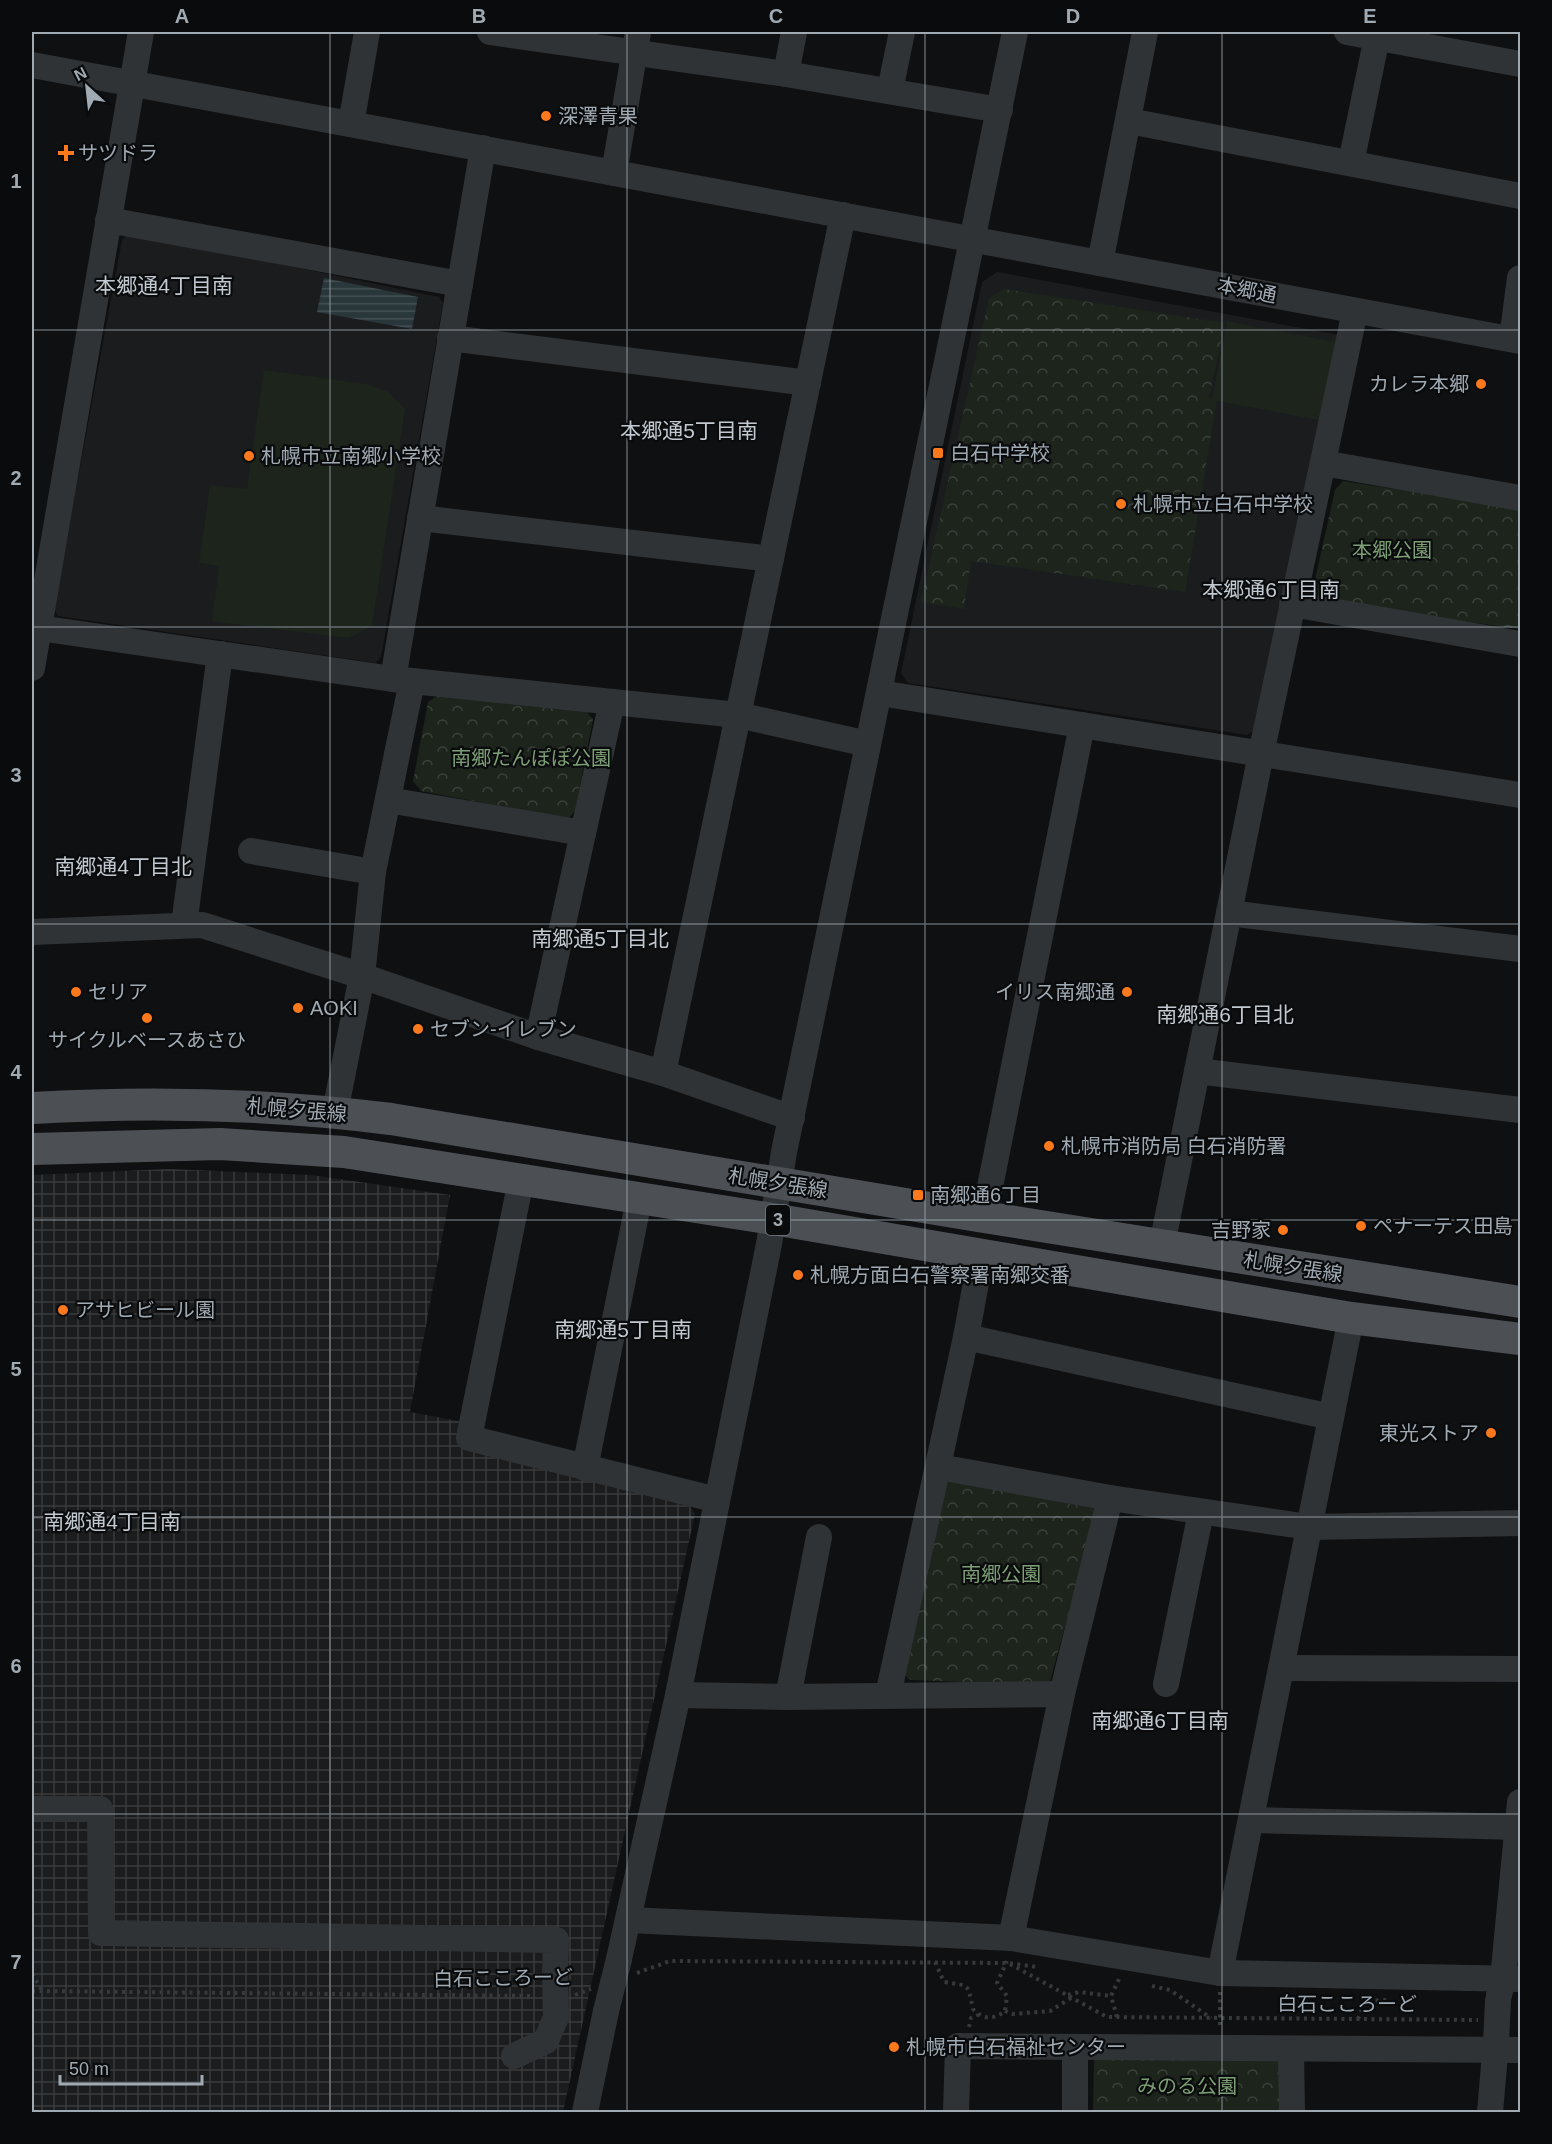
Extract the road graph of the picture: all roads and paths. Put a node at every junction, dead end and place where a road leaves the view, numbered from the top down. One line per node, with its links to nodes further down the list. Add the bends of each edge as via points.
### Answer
1 (141, 32): 14 (street)
2 (367, 32): 18 (street)
3 (499, 32): 10 (street)
4 (794, 32): 13 (street)
5 (902, 32): 15 (street)
6 (1015, 32): 16 (street)
7 (1145, 32): 17 (street)
8 (1347, 32): 9 (street)
9 (1377, 37): 11 (street); 20 (street)
10 (636, 43): 13 (street); 21 (street)
11 (1521, 64)
12 (32, 65): 14 (street, 本郷通)
13 (786, 74): 15 (street)
14 (132, 83): 18 (street, 本郷通); 24 (street)
15 (890, 90): 16 (street)
16 (1000, 110): 25 (street)
17 (1129, 121): 20 (street); 26 (street)
18 (351, 124): 19 (street, 本郷通)
19 (483, 148): 21 (street, 本郷通); 28 (street)
20 (1351, 163): 22 (street)
21 (614, 173): 23 (street, 本郷通)
22 (1521, 196)
23 (843, 215): 25 (street, 本郷通); 32 (street)
24 (108, 220): 28 (street); 38 (street)
25 (974, 240): 26 (street, 本郷通); 43 (street)
26 (1100, 263): 29 (street, 本郷通)
27 (1521, 278): 31 (street)
28 (460, 284): 30 (street)
29 (1355, 311): 31 (street, 本郷通); 33 (street)
30 (450, 338): 32 (street); 35 (street)
31 (1516, 340)
32 (808, 383): 36 (street)
33 (1323, 463): 34 (street); 37 (street)
34 (1521, 498)
35 (420, 518): 36 (street); 42 (street)
36 (771, 559): 45 (street)
37 (1292, 604): 39 (street); 48 (street)
38 (34, 627): 40 (street); 41 (street)
39 (1521, 644)
40 (220, 654): 42 (street); 55 (street)
41 (32, 668)
42 (403, 680): 44 (street); 50 (street)
43 (880, 693): 46 (street); 47 (street)
44 (612, 702): 45 (street); 51 (street)
45 (738, 715): 47 (street); 61 (street)
46 (1082, 725): 48 (street); 70 (street)
47 (868, 744): 65 (street)
48 (1261, 754): 49 (street); 54 (street)
49 (1521, 795)
50 (388, 800): 51 (street); 53 (street)
51 (583, 833): 59 (street)
52 (251, 851): 53 (street)
53 (373, 872): 58 (street)
54 (1229, 913): 57 (street); 60 (street)
55 (184, 925): 56 (street); 58 (street, via 202,925)
56 (32, 932)
57 (1521, 949)
58 (362, 976): 59 (street); 64 (street)
59 (538, 1037): 61 (street)
60 (1197, 1071): 63 (street); 72 (street)
61 (663, 1073): 65 (street)
62 (32, 1108): 64 (main road, 札幌夕張線 / 3, via 184,1103)
63 (1521, 1110)
64 (335, 1112): 68 (main road, 札幌夕張線 / 3)
65 (792, 1118): 68 (street)
66 (32, 1149): 67 (main road, 札幌夕張線 / 3, via 256,1145 344,1152)
67 (521, 1180): 69 (main road, 札幌夕張線 / 3); 80 (street, via 469,1438)
68 (780, 1184): 70 (main road, 札幌夕張線 / 3); 71 (street)
69 (639, 1200): 71 (main road, 札幌夕張線 / 3); 80 (street)
70 (984, 1217): 72 (main road, 札幌夕張線 / 3)
71 (773, 1219): 73 (main road, 札幌夕張線 / 3); 82 (street)
72 (1162, 1245): 74 (main road, 札幌夕張線 / 3)
73 (981, 1256): 75 (main road, 札幌夕張線 / 3); 76 (street)
74 (1521, 1302)
75 (1351, 1318): 77 (main road, 札幌夕張線 / 3); 78 (street)
76 (966, 1337): 78 (street); 79 (street)
77 (1521, 1339)
78 (1331, 1417): 85 (street)
79 (939, 1467): 81 (street); 92 (street)
80 (585, 1468): 82 (street)
81 (1110, 1498): 83 (street); 90 (street)
82 (717, 1500): 91 (street)
83 (1202, 1512): 85 (street); 89 (street)
84 (1521, 1523): 85 (street)
85 (1309, 1527): 87 (street)
86 (819, 1538): 93 (street)
87 (1281, 1668): 88 (street); 96 (street)
88 (1521, 1669)
89 (1166, 1684)
90 (1062, 1694): 92 (street); 98 (street)
91 (678, 1695): 93 (street); 97 (street)
92 (888, 1695): 93 (street)
93 (788, 1697)
94 (32, 1809): 116 (street, bridge, via 100,1809 101,1933 556,1940)
95 (1520, 1819): 96 (street); 112 (street)
96 (1252, 1820): 103 (street)
97 (628, 1920): 98 (street); 101 (street)
98 (1011, 1938): 103 (street)
99 (935, 1962): 100 (path, 白石こころーど); 101 (path, 白石こころーど, via 670,1961); 117 (path, via 944,1982 963,1984 971,1993 978,2015 992,2018)
100 (1007, 1963): 102 (path, 白石こころーど); 114 (path, 白石こころーど); 117 (path, via 997,1983 1007,1996)
101 (626, 1967): 124 (street, bridge, via 606,2011)
102 (1042, 1967)
103 (1220, 1973): 112 (street)
104 (32, 1974): 111 (path)
105 (1112, 1977): 106 (path)
106 (1119, 1979): 107 (path); 115 (path)
107 (1130, 1981)
108 (1150, 1985): 119 (path, via 1170,1990)
109 (593, 1988): 113 (path, 白石こころーど)
110 (32, 1991): 111 (path, 白石こころーど)
111 (42, 1991): 116 (path, 白石こころーど)
112 (1501, 1995): 119 (path, 白石こころーど); 121 (street, bridge)
113 (570, 1996)
114 (1069, 1996): 115 (path, via 1079,1992); 117 (path, via 1050,2011); 118 (path, 白石こころーど, via 1107,2017)
115 (1111, 1996): 118 (path)
116 (551, 2007): 123 (street, via 546,2041)
117 (1005, 2011)
118 (1117, 2017): 119 (path, 白石こころーど)
119 (1211, 2018)
120 (1075, 2047): 122 (street); 125 (street, via 958,2046); 126 (street)
121 (1504, 2047): 122 (street); 128 (street)
122 (1291, 2050): 127 (street)
123 (514, 2056)
124 (585, 2112)
125 (956, 2112)
126 (1075, 2112)
127 (1292, 2112)
128 (1490, 2112)

